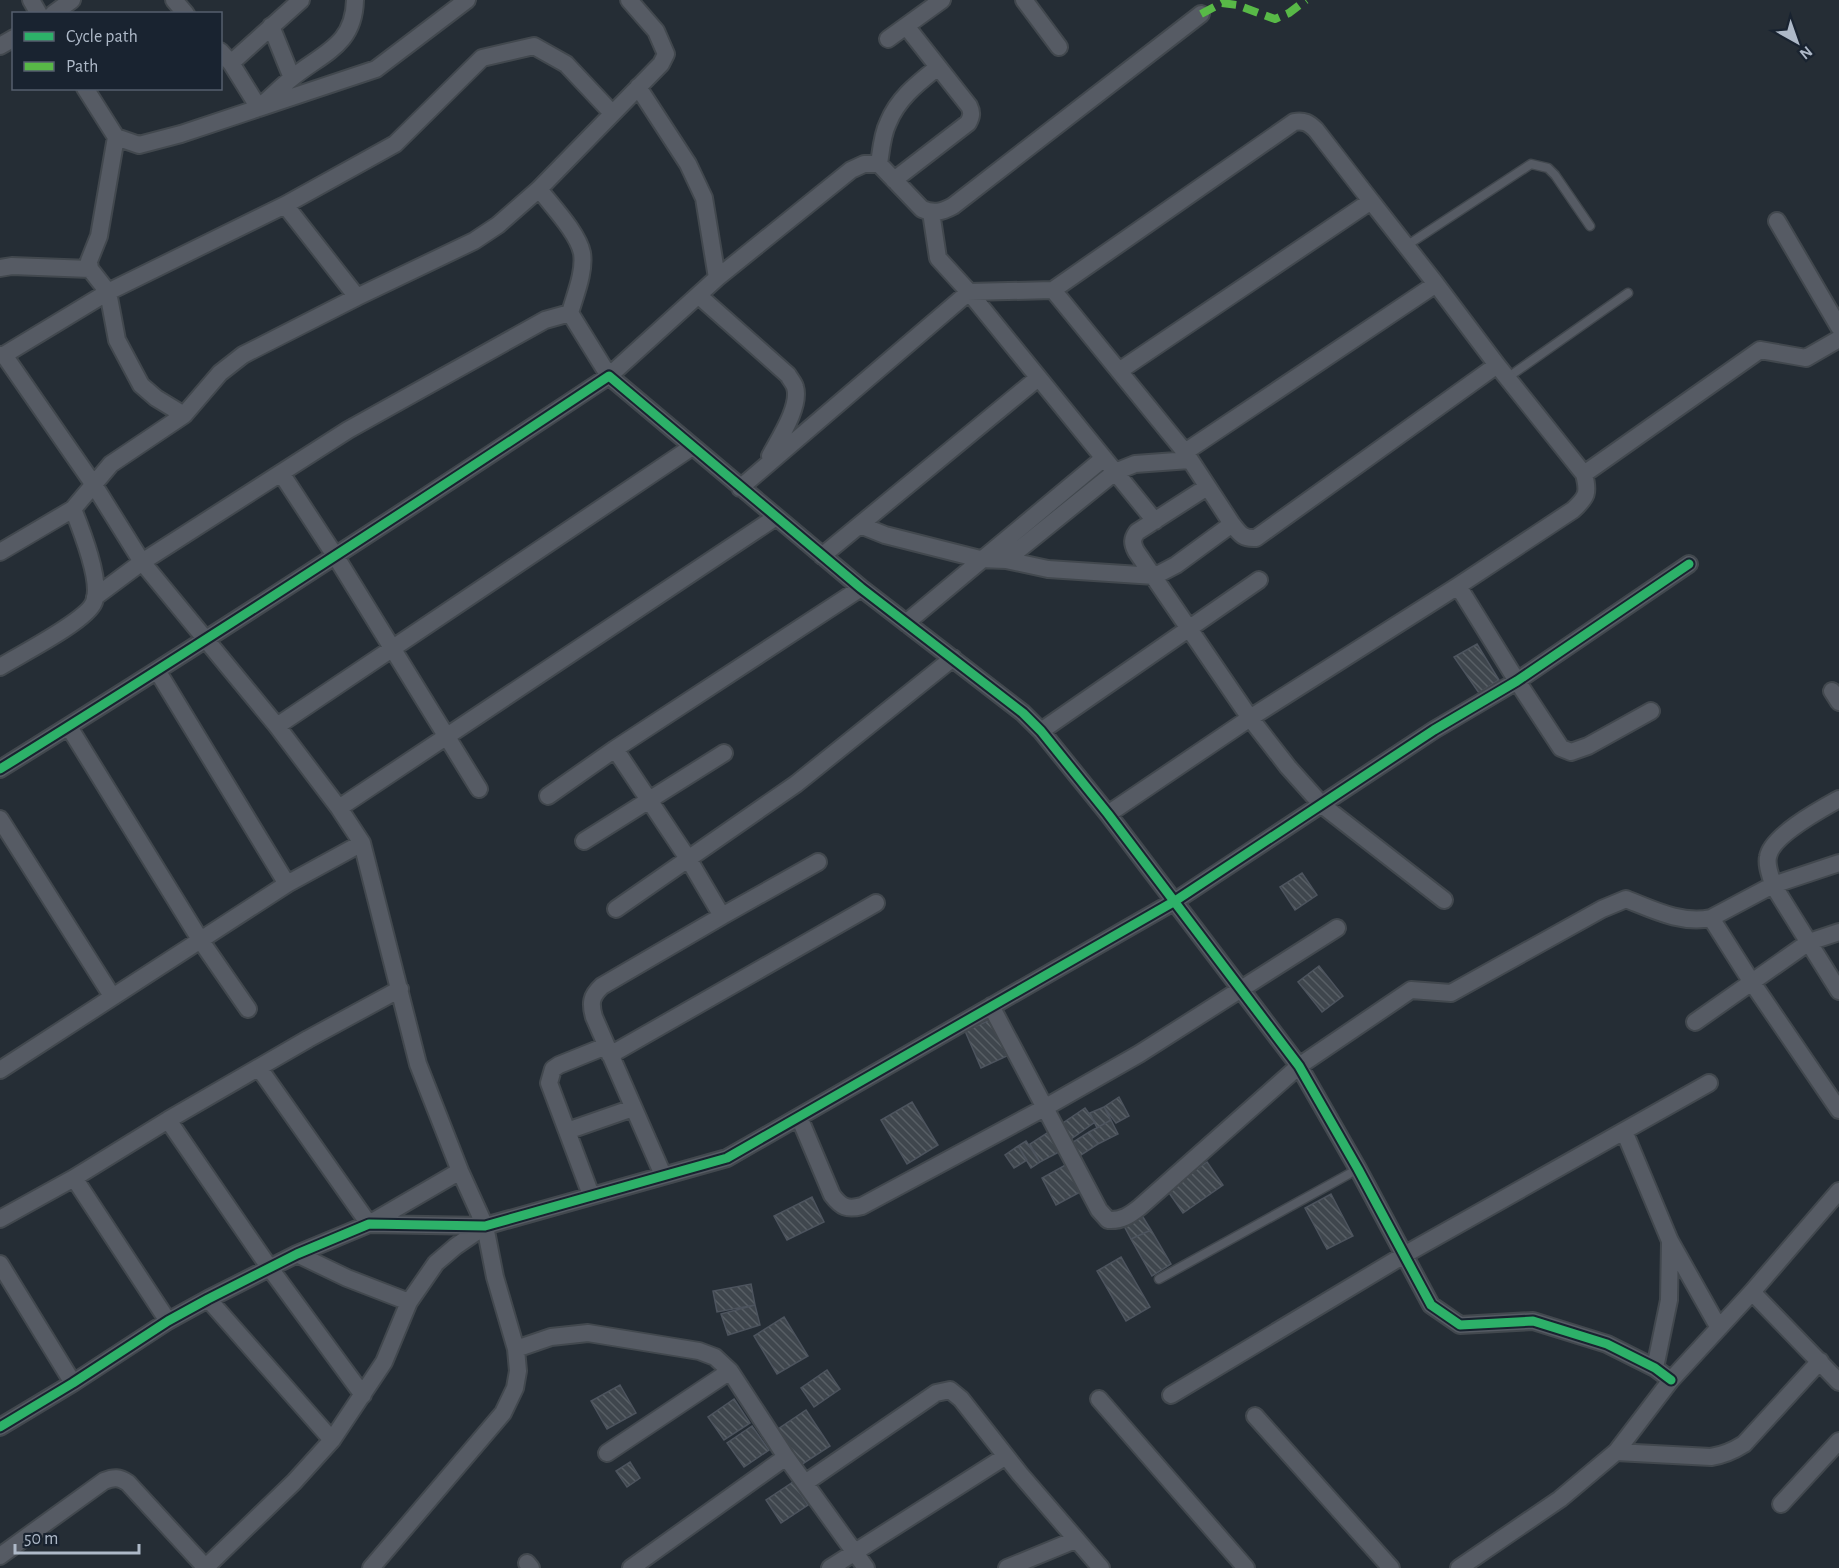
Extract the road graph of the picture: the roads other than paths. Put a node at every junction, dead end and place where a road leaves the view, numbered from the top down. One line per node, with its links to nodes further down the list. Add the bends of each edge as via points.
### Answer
1 (72, 0): 9 (street)
2 (174, 0): 10 (street)
3 (301, 0): 12 (street)
4 (355, 0): 18 (street, via 351,28 339,44)
5 (466, 0): 21 (street, via 376,69)
6 (629, 0): 19 (street, via 656,31 666,54)
7 (942, 0): 13 (street)
8 (1024, 0): 15 (street)
9 (55, 12)
10 (184, 12)
11 (1201, 14): 29 (street, via 953,206)
12 (271, 26): 16 (street); 18 (street)
13 (906, 26): 14 (street); 17 (street)
14 (888, 39)
15 (1059, 48)
16 (226, 57): 21 (street)
17 (938, 67): 24 (street, via 911,88 895,110 887,124); 25 (street, via 969,106 971,117)
18 (292, 78): 21 (street)
19 (638, 87): 22 (street); 35 (street, via 688,164 704,198)
20 (87, 90): 23 (street)
21 (259, 108): 23 (street, via 139,144)
22 (612, 113): 26 (street); 28 (street, via 566,64 534,46 482,58 395,144)
23 (116, 137): 34 (street)
24 (879, 164): 25 (street); 35 (street, via 864,164 851,170)
25 (894, 180): 29 (street, via 922,209)
26 (539, 189): 42 (street, via 474,241); 43 (street, via 577,239 582,253)
27 (1371, 201): 32 (street); 37 (street, via 1317,130 1302,120 1294,122); 47 (street)
28 (285, 205): 38 (street); 42 (street)
29 (931, 213): 39 (street, via 938,258)
30 (1777, 221): 44 (street)
31 (1590, 226): 32 (lane, via 1555,175 1548,168 1531,164)
32 (1406, 246): 36 (street)
33 (0, 268): 34 (street)
34 (90, 269): 38 (street)
35 (717, 278): 41 (street)
36 (1436, 284): 48 (street); 53 (street)
37 (1053, 290): 39 (street); 47 (street)
38 (108, 292): 46 (street); 51 (street, via 117,340 141,385)
39 (969, 292): 50 (street); 55 (street)
40 (1628, 293): 48 (lane)
41 (698, 295): 49 (street); 55 (street, via 788,375 795,387 792,412)
42 (357, 297): 51 (street, via 243,355 220,373)
43 (570, 313): 49 (street); 57 (street, via 545,320 348,430)
44 (1839, 327)
45 (1839, 339): 58 (street, via 1806,358 1760,350)
46 (2, 355): 59 (street)
47 (1119, 371): 53 (street)
48 (1502, 371): 58 (street); 65 (street, via 1256,538 1241,536)
49 (609, 376): 52 (street); 69 (street)
50 (1038, 378): 54 (street); 66 (street)
51 (184, 415): 59 (street, via 111,464)
52 (692, 447): 61 (street); 82 (street)
53 (1187, 456): 56 (street, via 1135,464); 60 (street)
54 (1104, 458): 56 (street); 70 (street)
55 (766, 465): 61 (street)
56 (1115, 472): 64 (street); 71 (street)
57 (281, 473): 69 (street); 72 (street)
58 (1584, 474): 76 (street, via 1588,488 1573,510)
59 (94, 485): 62 (street); 72 (street)
60 (1208, 487): 64 (street); 65 (street)
61 (740, 488): 63 (street)
62 (73, 509): 67 (street); 78 (street, via 93,568)
63 (776, 517): 68 (street); 92 (street)
64 (1155, 521): 74 (street, via 1133,538 1133,544)
65 (1232, 524): 74 (street)
66 (860, 525): 68 (street); 70 (street)
67 (0, 552)
68 (822, 556): 77 (street)
69 (336, 557): 81 (street); 82 (street)
70 (980, 559): 71 (street); 79 (street)
71 (1006, 560): 74 (street, via 1048,569)
72 (142, 562): 78 (street); 81 (street)
73 (1689, 564): 86 (street)
74 (1155, 576): 80 (street)
75 (1259, 580): 80 (street)
76 (1458, 586): 86 (street); 88 (street)
77 (861, 588): 79 (street); 93 (street)
78 (95, 597): 84 (street, via 93,605 76,621)
79 (906, 623): 83 (street)
80 (1189, 627): 88 (street); 91 (street)
81 (207, 640): 85 (street); 89 (street)
82 (392, 647): 89 (street); 92 (street)
83 (953, 658): 91 (street); 106 (street, via 796,784)
84 (0, 667)
85 (158, 672): 90 (street); 109 (street)
86 (1516, 681): 87 (street, via 1553,738 1571,752); 100 (street)
87 (1651, 711)
88 (1250, 718): 100 (street); 102 (street)
89 (277, 726): 101 (street)
90 (69, 727): 95 (street); 119 (street)
91 (1041, 731): 102 (street)
92 (447, 738): 96 (street); 101 (street)
93 (615, 749): 97 (street); 99 (street)
94 (724, 753): 99 (street)
95 (0, 770)
96 (479, 789)
97 (548, 796)
98 (1839, 799): 110 (street, via 1779,839 1770,850 1768,865)
99 (650, 800): 104 (street); 106 (street)
100 (1322, 805): 111 (street); 112 (street)
101 (339, 808): 105 (street)
102 (1108, 814): 112 (street)
103 (0, 819): 125 (street)
104 (584, 841)
105 (362, 843): 109 (street); 122 (street)
106 (689, 860): 114 (street); 115 (street)
107 (818, 862): 115 (street)
108 (1839, 863): 110 (street)
109 (287, 884): 119 (street)
110 (1773, 885): 116 (street); 120 (street)
111 (1444, 900)
112 (1174, 902): 123 (street); 126 (street)
113 (876, 903): 129 (street)
114 (616, 909)
115 (722, 916): 129 (street, via 593,995 594,1017)
116 (1711, 918): 121 (street); 130 (street, via 1684,919 1626,899 1451,993 1411,990)
117 (1337, 928): 123 (street)
118 (1839, 932): 120 (street)
119 (201, 941): 125 (street); 127 (street)
120 (1809, 942): 121 (street); 124 (street)
121 (1751, 981): 128 (street); 136 (street)
122 (400, 988): 131 (street); 142 (street, via 418,1064)
123 (1241, 989): 130 (street); 134 (street)
124 (1839, 991)
125 (112, 996): 132 (street)
126 (991, 1006): 134 (street); 137 (street)
127 (248, 1009)
128 (1695, 1022)
129 (608, 1051): 135 (street); 139 (street, via 553,1069 549,1083)
130 (1299, 1066): 134 (street, via 1140,1207 1116,1221 1108,1220 1099,1210); 141 (street)
131 (259, 1068): 138 (street); 148 (street)
132 (0, 1070)
133 (1709, 1083): 140 (street)
134 (1046, 1107): 137 (street, via 852,1209 838,1204 832,1195)
135 (633, 1108): 139 (street); 143 (street)
136 (1839, 1110)
137 (799, 1117): 143 (street, via 727,1158)
138 (168, 1120): 144 (street); 154 (street)
139 (567, 1131): 146 (street)
140 (1624, 1131): 150 (street); 152 (street)
141 (1358, 1169): 152 (street); 155 (lane)
142 (460, 1171): 148 (street); 149 (street)
143 (663, 1175): 146 (street)
144 (74, 1178): 147 (street); 159 (street)
145 (1839, 1191): 156 (street)
146 (591, 1195): 149 (street)
147 (0, 1219)
148 (369, 1224): 149 (street); 151 (street)
149 (485, 1226): 158 (street, via 436,1263); 161 (street)
150 (1670, 1241): 160 (street); 163 (street, via 1669,1300)
151 (297, 1254): 154 (street); 158 (street)
152 (1404, 1255): 163 (street, via 1431,1305 1460,1325 1533,1321 1607,1344); 169 (street)
153 (0, 1264): 167 (street)
154 (269, 1268): 157 (street); 168 (street)
155 (1159, 1279)
156 (1752, 1292): 160 (street); 162 (street)
157 (208, 1299): 159 (street); 173 (street)
158 (409, 1302): 168 (street, via 384,1362)
159 (168, 1321): 167 (street)
160 (1719, 1328): 165 (street)
161 (516, 1349): 164 (street, via 551,1337 588,1333 699,1351 715,1357); 185 (street, via 518,1371 503,1413)
162 (1820, 1361): 166 (street); 175 (street, via 1744,1444 1723,1455)
163 (1655, 1368): 165 (street)
164 (730, 1371): 176 (street); 178 (street)
165 (1671, 1380): 175 (street)
166 (1839, 1382)
167 (73, 1383): 172 (street)
168 (363, 1395): 173 (street)
169 (1171, 1395)
170 (1099, 1399): 191 (street)
171 (1255, 1416): 192 (street)
172 (0, 1427)
173 (332, 1440): 184 (street)
174 (1839, 1441): 180 (street)
175 (1616, 1452): 193 (street, via 1560,1499)
176 (607, 1453)
177 (1006, 1456): 179 (street, via 961,1399 950,1390 943,1390); 181 (street); 182 (street)
178 (786, 1457): 179 (street); 186 (street)
179 (805, 1483): 182 (street)
180 (1781, 1504)
181 (1075, 1540): 189 (street); 190 (street)
182 (855, 1552): 187 (street); 188 (street)
183 (0, 1556): 184 (street, via 104,1481 120,1478)
184 (205, 1568)
185 (371, 1568)
186 (631, 1568)
187 (830, 1568)
188 (866, 1568)
189 (1007, 1568)
190 (1101, 1568)
191 (1246, 1568)
192 (1391, 1568)
193 (1459, 1568)

